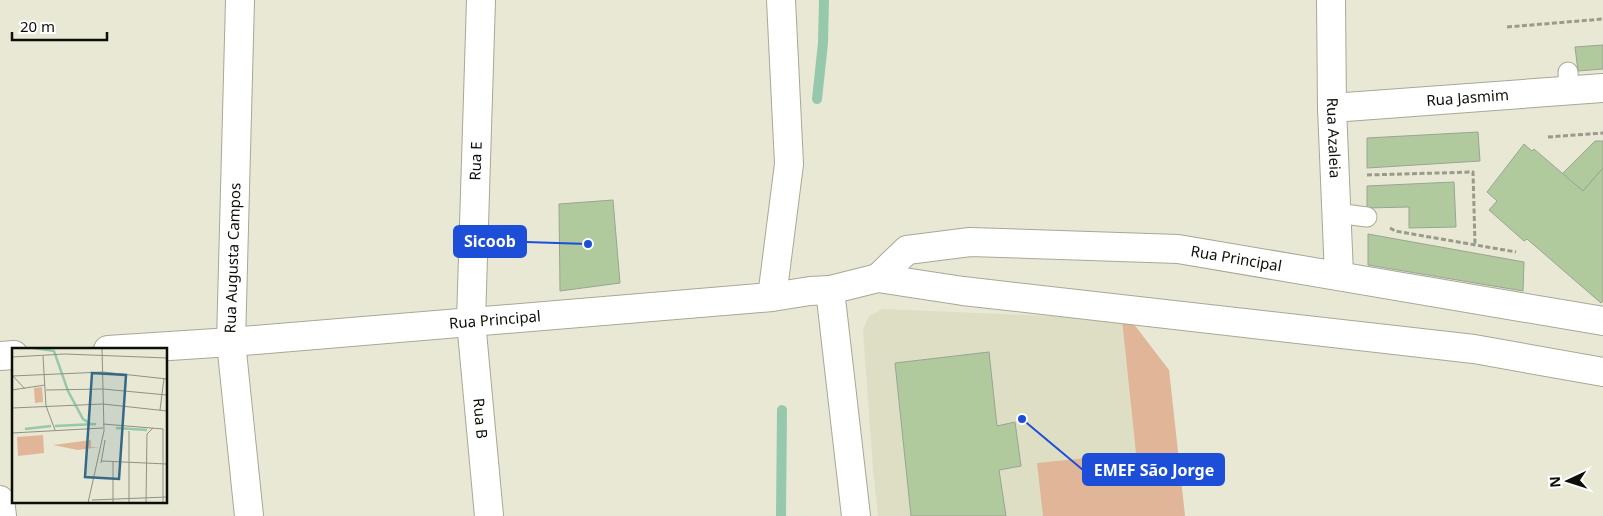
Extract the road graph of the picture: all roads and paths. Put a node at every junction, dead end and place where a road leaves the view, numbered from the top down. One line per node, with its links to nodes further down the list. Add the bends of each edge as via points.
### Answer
1 (240, 0): 21 (main road, Rua Augusta Campos)
2 (481, 0): 19 (main road, Rua E)
3 (781, 0): 18 (main road, via 789,164)
4 (1332, 0): 8 (main road, Rua Azaleia)
5 (1603, 18): 6 (path)
6 (1507, 26)
7 (1603, 88): 8 (main road, Rua Jasmim, via 1569,81)
8 (1332, 108): 12 (main road, Rua Azaleia)
9 (1603, 132): 10 (path)
10 (1548, 137)
11 (1367, 175): 14 (path, via 1473,172)
12 (1336, 213): 13 (lane); 16 (main road, Rua Azaleia)
13 (1367, 217): 14 (path, via 1395,231)
14 (1475, 244): 15 (path)
15 (1516, 252)
16 (1339, 275): 17 (main road, Rua Principal, via 1178,249 970,242 907,250); 20 (main road, Rua Principal)
17 (878, 278): 18 (main road, Rua Principal); 23 (main road, Rua Principal, via 962,291 1474,349)
18 (802, 293): 19 (main road, Rua Principal); 28 (main road)
19 (471, 321): 21 (main road, Rua Principal); 27 (main road, Rua B)
20 (1603, 321)
21 (231, 342): 22 (main road, Rua Principal); 26 (main road, Rua Augusta Campos)
22 (139, 348)
23 (1603, 372)
24 (0, 500): 25 (main road)
25 (2, 516)
26 (249, 516)
27 (489, 516)
28 (856, 516)

